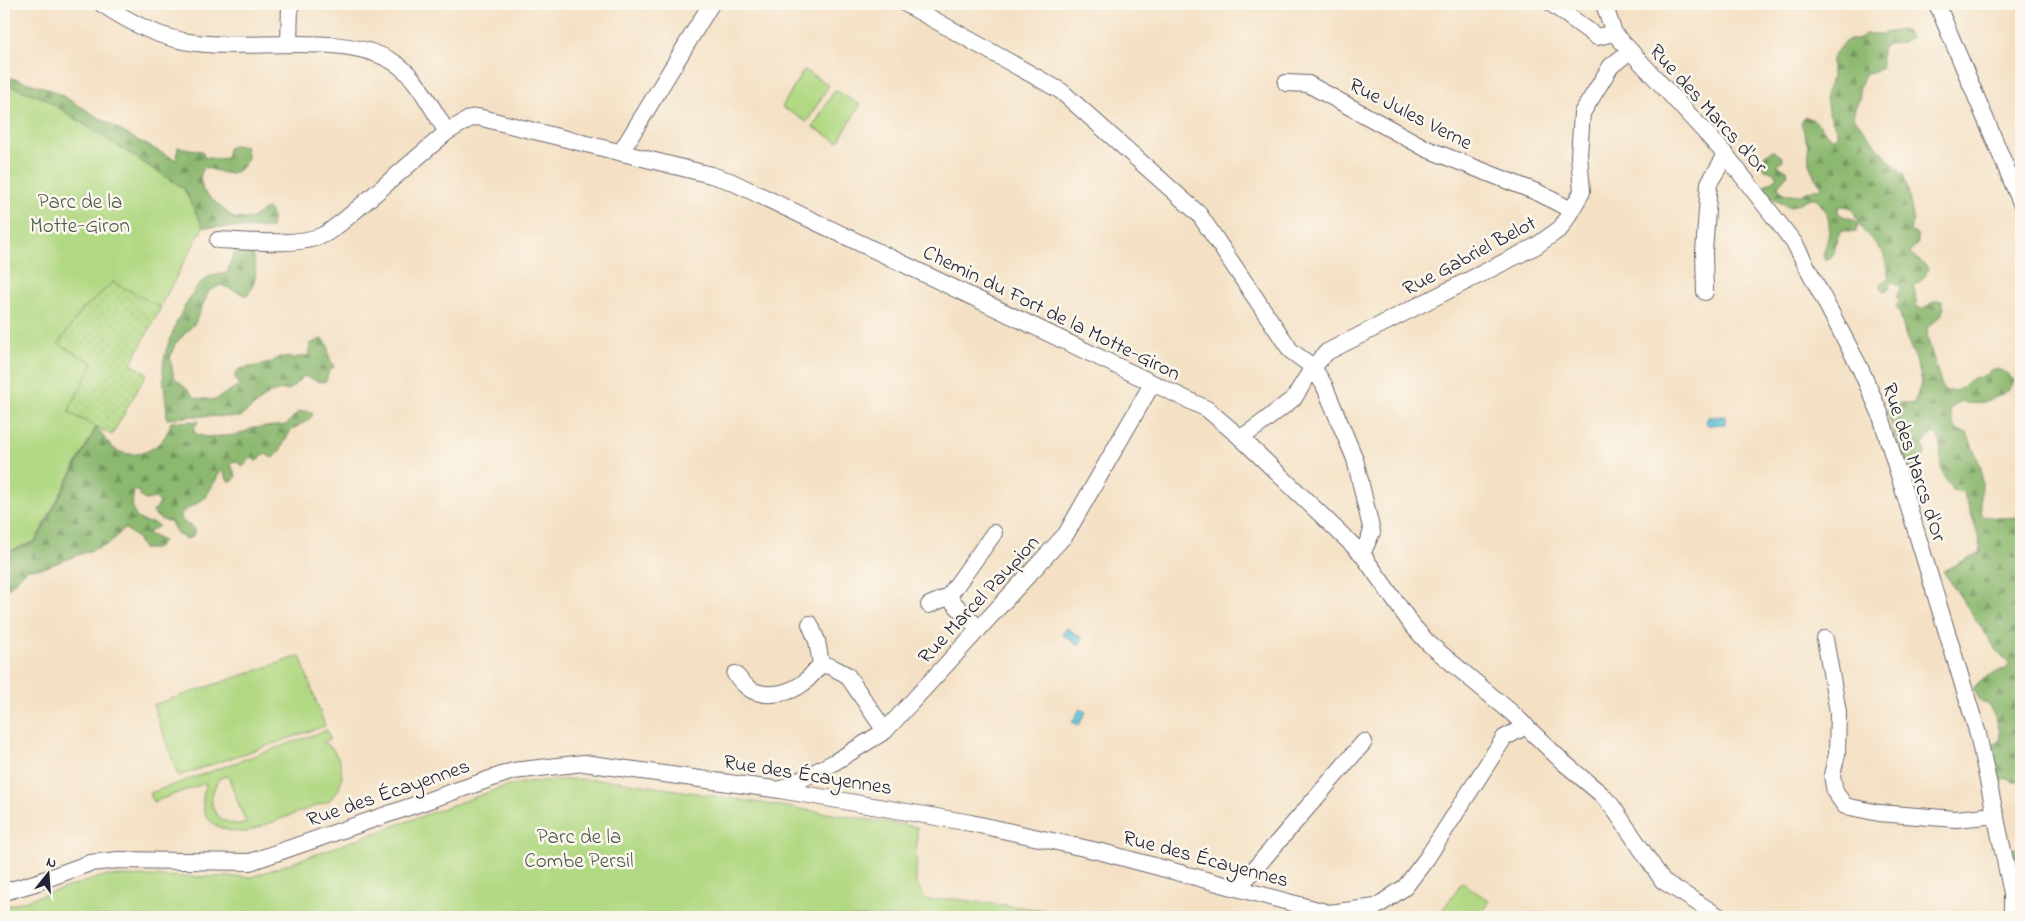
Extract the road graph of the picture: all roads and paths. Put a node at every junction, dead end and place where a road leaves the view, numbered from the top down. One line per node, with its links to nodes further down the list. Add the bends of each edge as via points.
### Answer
1 (102, 4): 9 (street, via 127,20 177,40)
2 (290, 4): 9 (street)
3 (711, 4): 13 (street)
4 (906, 4): 19 (street, via 1061,91 1192,207 1291,351)
5 (1552, 4): 8 (street, via 1597,37)
6 (1604, 4): 8 (street, Rue des Marcs d'Or)
7 (1937, 4): 15 (street)
8 (1614, 33): 10 (street, Rue des Marcs d'Or)
9 (289, 44): 12 (street, via 353,47 382,54 411,78)
10 (1630, 51): 14 (street, Rue des Marcs d'Or); 16 (street, Rue Gabriel Belot, via 1611,66 1582,113 1579,156 1582,192)
11 (1286, 83): 16 (street, Rue Jules Verne, via 1308,84 1427,149 1538,193)
12 (447, 132): 13 (street, Chemin du Fort de la Motte-Giron, via 478,117); 17 (street, Chemin du Fort de la Motte-Giron, via 324,235 291,242)
13 (621, 152): 20 (street, Chemin du Fort de la Motte-Giron, via 730,181)
14 (1726, 155): 18 (street, via 1709,183); 35 (street, Rue des Marcs d'Or, via 1795,244 1880,413 1978,734)
15 (2021, 203)
16 (1571, 210): 19 (street, Rue Gabriel Belot, via 1561,228 1536,246 1327,352)
17 (218, 240)
18 (1705, 292)
19 (1313, 367): 21 (street, Rue Gabriel Belot, via 1294,398); 23 (street, via 1324,385 1355,459 1372,532)
20 (1152, 384): 21 (street, Chemin du Fort de la Motte-Giron, via 1207,409); 27 (street, Rue Marcel Paupion, via 1066,534)
21 (1240, 438): 23 (street, Chemin du Fort de la Motte-Giron)
22 (994, 533): 24 (street)
23 (1362, 554): 31 (street, Chemin du Fort de la Motte-Giron, via 1422,637)
24 (948, 597): 25 (street); 27 (street)
25 (929, 605)
26 (810, 624): 29 (street, via 818,641)
27 (979, 629): 32 (street, Rue Marcel Paupion)
28 (1826, 639): 35 (street, via 1838,712 1837,754 1832,775 1835,792 1845,806 1879,813 1956,819)
29 (821, 664): 30 (street, via 802,684 790,691 773,694 756,692); 32 (street, via 847,675)
30 (735, 674)
31 (1526, 726): 36 (street, Rue des Écayennes, via 1504,738 1405,887 1376,907 1329,913); 38 (street, Chemin du Fort de la Motte-Giron, via 1612,806 1663,881)
32 (885, 731): 34 (street, Rue Marcel Paupion)
33 (1364, 742): 36 (street)
34 (780, 790): 36 (street, Rue des Écayennes, via 971,823 1102,852); 37 (street, Rue des Écayennes, via 584,763 513,771 250,862 118,860 90,863)
35 (1996, 815): 39 (street, Rue des Marcs d'Or, via 2012,893)
36 (1238, 888)
37 (4, 892)
38 (1720, 917)
39 (2012, 917)

